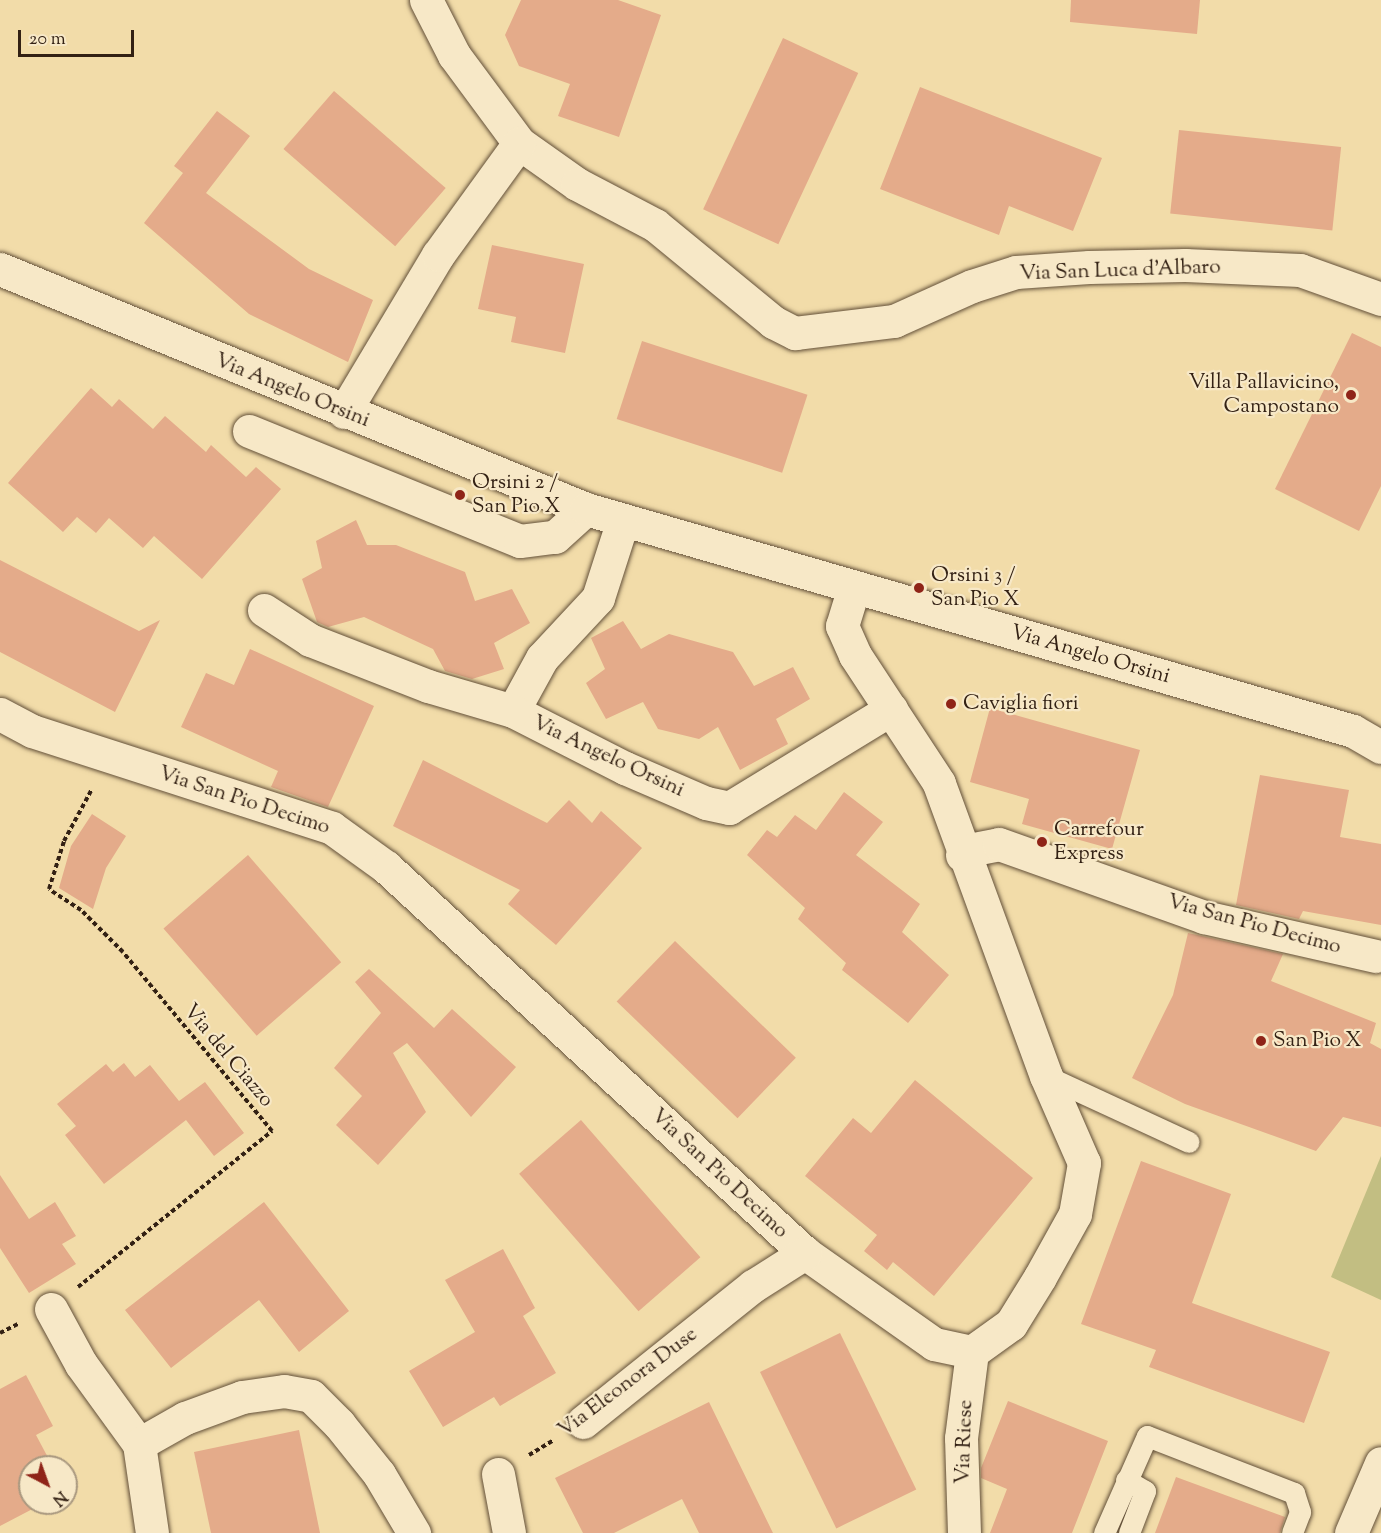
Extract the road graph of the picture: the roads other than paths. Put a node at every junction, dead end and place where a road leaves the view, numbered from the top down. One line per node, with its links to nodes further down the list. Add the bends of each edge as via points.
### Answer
1 (426, 0): 2 (street, Via San Luca d'Albaro, via 454,55)
2 (519, 143): 4 (street, Via San Luca d'Albaro, via 577,184 655,225 773,322 795,333 894,321 972,285 1016,272 1089,267 1185,265 1300,270); 5 (street, via 438,255)
3 (0, 269): 5 (street, Via Angelo Orsini)
4 (1381, 299)
5 (344, 412): 7 (street, Via Angelo Orsini)
6 (249, 431): 7 (street, via 520,541 555,537)
7 (586, 509): 8 (street, Via Angelo Orsini)
8 (623, 520): 9 (street, Via Angelo Orsini); 12 (street, Via Angelo Orsini, via 598,597 542,658)
9 (854, 587): 11 (street, via 842,626); 14 (street, Via Angelo Orsini, via 1353,731)
10 (264, 610): 12 (street, Via Angelo Orsini, via 310,640 428,686)
11 (891, 709): 12 (street, Via Angelo Orsini, via 729,808 625,768); 15 (street, via 939,783)
12 (513, 711)
13 (0, 714): 19 (street, Via San Pio Decimo, via 32,732 332,828 386,867)
14 (1381, 747)
15 (962, 855): 16 (street, Via San Pio Decimo, via 999,844 1204,917); 17 (street)
16 (1378, 957)
17 (1046, 1076): 18 (lane); 21 (street, via 1084,1163 1075,1214 1011,1324)
18 (1189, 1142)
19 (805, 1253): 21 (street, Via San Pio Decimo, via 934,1344); 22 (street, Via Eleonora Duse, via 753,1286)
20 (51, 1309): 23 (street, via 81,1364)
21 (972, 1352): 30 (street, Via Riese, via 961,1438)
22 (583, 1422)
23 (139, 1444): 28 (street); 29 (street, via 185,1418 242,1397 284,1391 311,1396 379,1474)
24 (1381, 1463): 34 (street)
25 (498, 1474): 27 (street)
26 (1126, 1480): 31 (lane); 32 (lane, via 1145,1491); 33 (lane, via 1147,1436 1294,1492 1300,1512)
27 (507, 1523)
28 (152, 1533)
29 (414, 1533)
30 (964, 1533)
31 (1104, 1533)
32 (1129, 1533)
33 (1292, 1533)
34 (1351, 1533)

